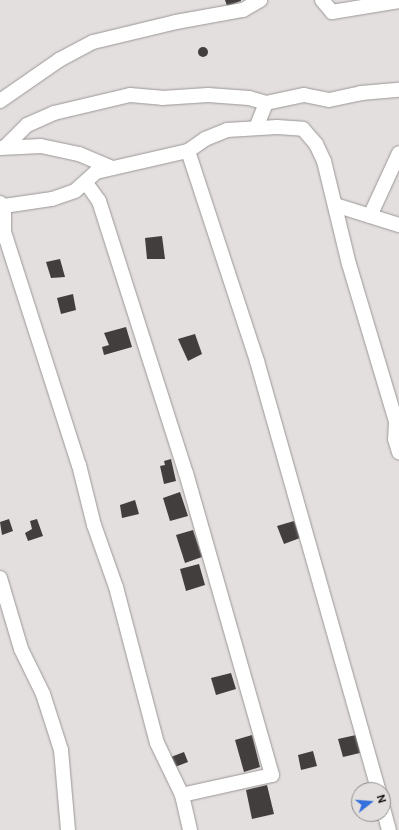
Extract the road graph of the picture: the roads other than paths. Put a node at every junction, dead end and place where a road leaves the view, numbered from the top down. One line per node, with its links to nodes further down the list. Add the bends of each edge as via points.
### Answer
1 (260, 0): 5 (street, via 243,10 176,22 93,42 59,60)
2 (322, 0): 3 (street, via 332,12)
3 (399, 1)
4 (399, 90): 6 (street, via 361,93 329,100 304,95)
5 (0, 101)
6 (266, 103): 7 (street); 8 (street, via 249,98 208,95 162,98 130,95 54,113 27,125)
7 (256, 128): 9 (street, via 227,130 205,139); 14 (street, via 303,129 316,144 324,161)
8 (3, 148): 11 (street, via 41,146 79,154)
9 (188, 151): 11 (street); 20 (street, via 257,361)
10 (399, 153): 15 (street)
11 (112, 168): 12 (street, via 96,172)
12 (86, 183): 13 (street, via 52,199); 21 (street, via 98,201 186,473 272,775)
13 (2, 205): 21 (street, via 4,232 79,465 94,525 116,588 157,743)
14 (335, 205): 15 (street); 17 (street, via 349,264)
15 (370, 216): 16 (street)
16 (399, 225)
17 (397, 420): 18 (street, via 396,438)
18 (399, 452)
19 (0, 578): 22 (street, via 21,650 43,694 61,750)
20 (376, 782)
21 (182, 794): 23 (street)
22 (68, 830)
23 (190, 830)

